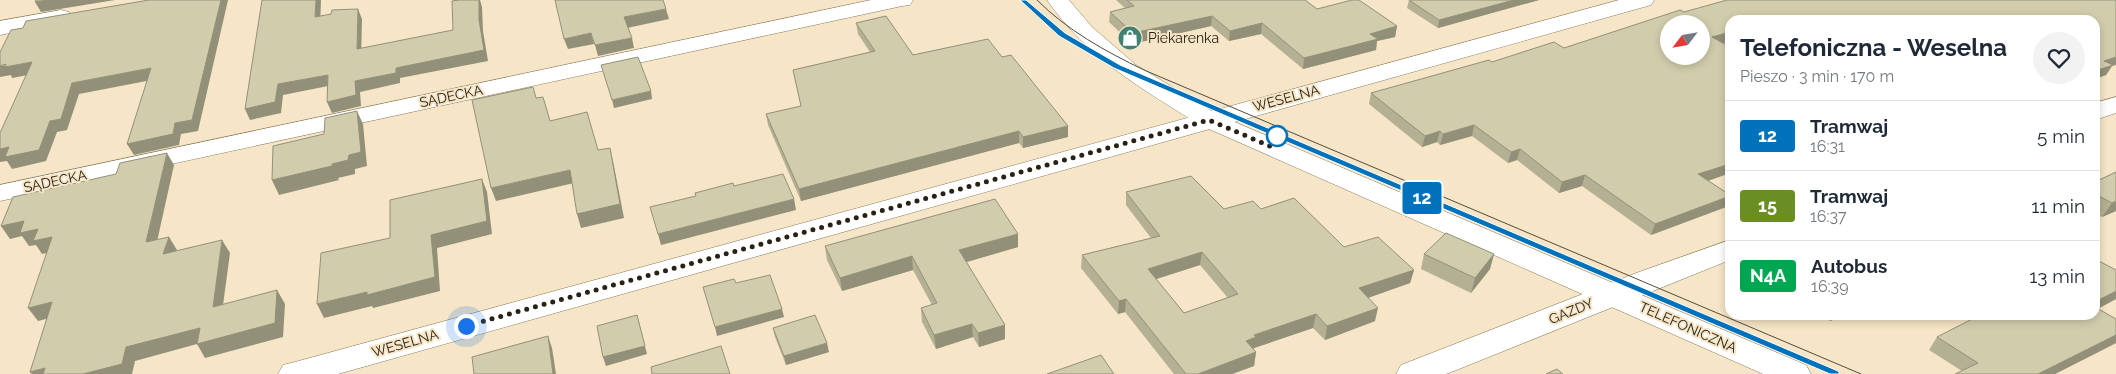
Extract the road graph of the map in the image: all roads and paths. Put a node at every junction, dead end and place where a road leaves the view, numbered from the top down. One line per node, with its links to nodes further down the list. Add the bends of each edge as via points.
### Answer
1 (902, 0): 9 (street, SĄDECKA)
2 (1058, 0): 8 (street, TELEFONICZNA, via 1084,32 1128,70)
3 (1643, 0): 8 (street, WESELNA)
4 (77, 15): 5 (street)
5 (0, 28)
6 (2116, 104): 7 (street)
7 (2100, 110)
8 (1209, 120): 11 (street, TELEFONICZNA); 12 (street, WESELNA)
9 (0, 193)
10 (1725, 251): 11 (street, GAZDY)
11 (1612, 294): 13 (street, GAZDY); 14 (street, TELEFONICZNA)
12 (295, 374)
13 (1412, 374)
14 (1794, 374)

